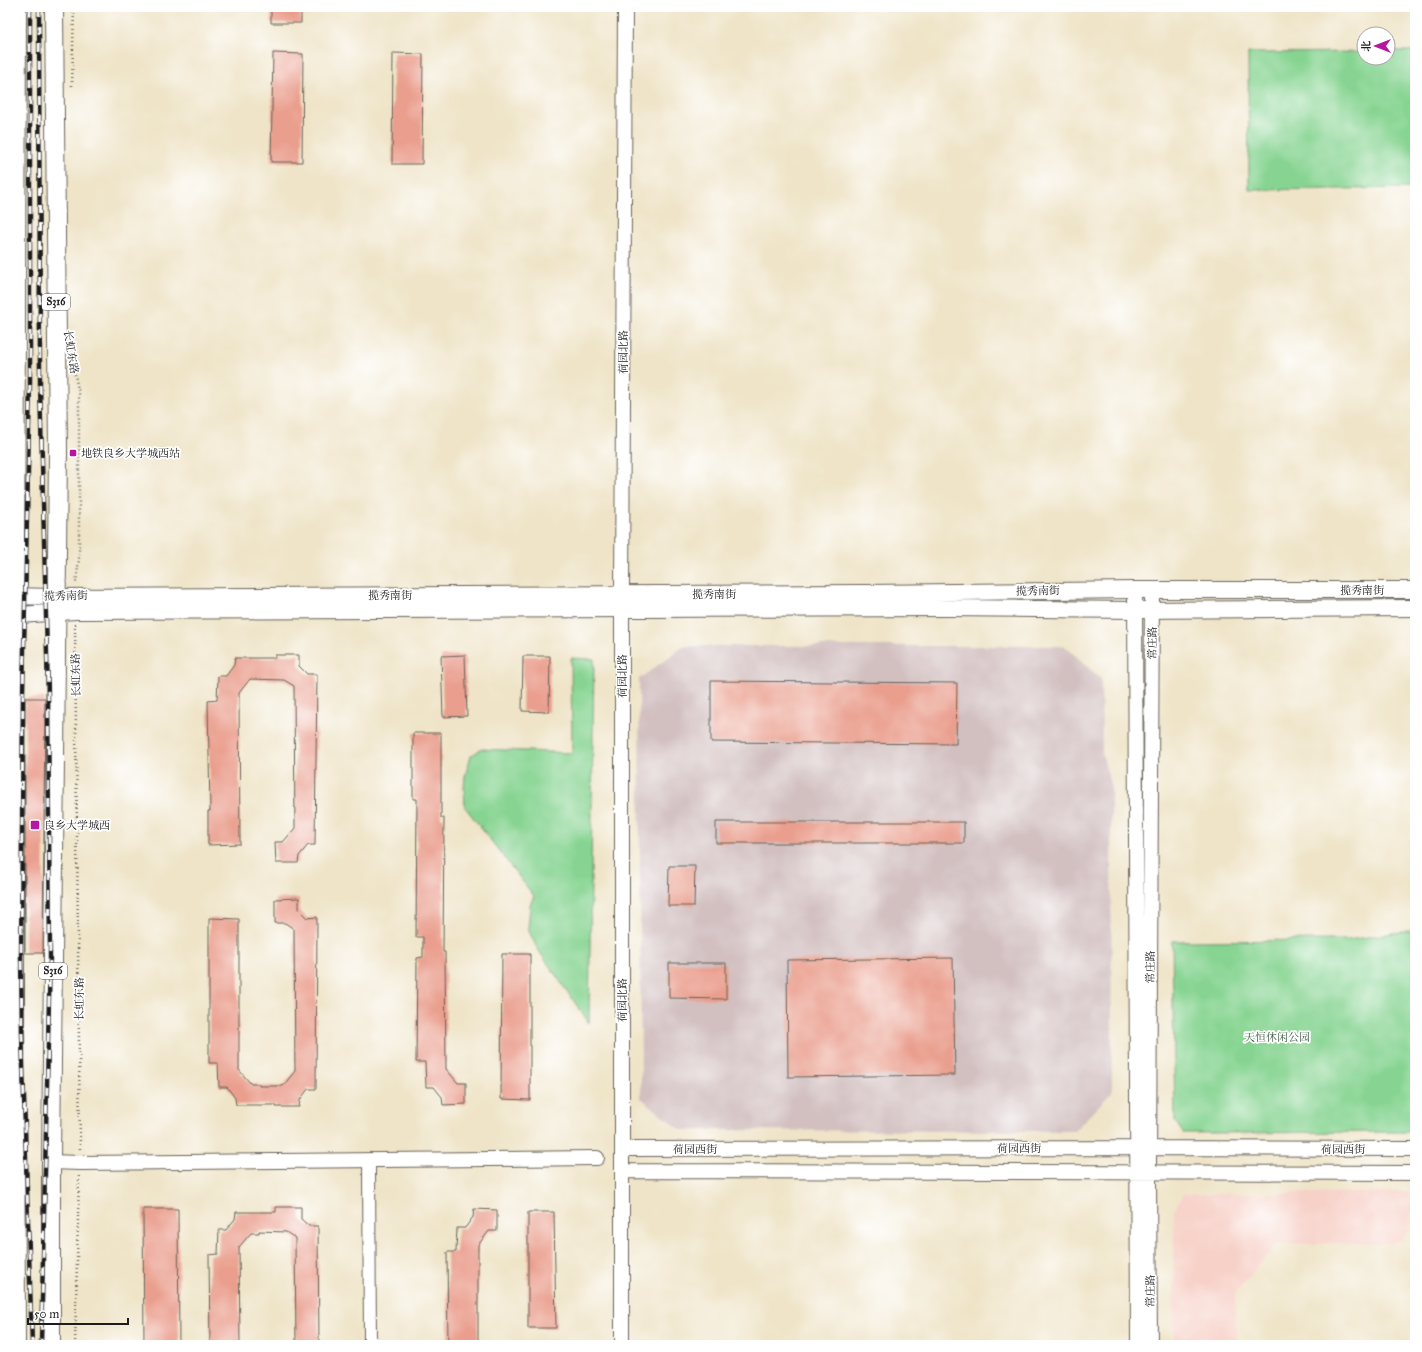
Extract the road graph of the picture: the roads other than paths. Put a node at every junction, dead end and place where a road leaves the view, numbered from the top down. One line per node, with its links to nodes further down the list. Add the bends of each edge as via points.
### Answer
1 (17, 7): 8 (main road)
2 (54, 7): 10 (main road, 长虹东路 / S316)
3 (625, 7): 7 (street, 荷园北路)
4 (1135, 590): 5 (main road, 揽秀南街); 7 (main road, 揽秀南街); 13 (street, 常庄路)
5 (1152, 590): 6 (main road, 揽秀南街); 14 (street, 常庄路)
6 (1415, 590)
7 (622, 594): 9 (main road, 揽秀南街); 12 (street, 荷园北路)
8 (10, 596): 10 (main road, 揽秀南街); 15 (main road)
9 (75, 604): 10 (main road, 揽秀南街); 12 (main road, 揽秀南街)
10 (57, 605): 15 (main road, 揽秀南街); 21 (main road, 长虹东路 / S316)
11 (1415, 608): 14 (main road, 揽秀南街)
12 (622, 610): 13 (main road, 揽秀南街); 17 (street, 荷园北路)
13 (1136, 610): 14 (main road, 揽秀南街); 16 (street, 常庄路)
14 (1152, 610): 16 (street, 常庄路)
15 (11, 616): 25 (main road, via 14,667)
16 (1144, 1148): 17 (street, 荷园西街); 18 (street, 荷园西街); 23 (street, 常庄路)
17 (622, 1149): 22 (street, 荷园北路)
18 (1415, 1149)
19 (597, 1158): 20 (street)
20 (370, 1160): 21 (street); 27 (street)
21 (51, 1162): 26 (main road, 长虹东路 / S316)
22 (622, 1171): 23 (street, 荷园西街); 28 (street, 荷园北路)
23 (1144, 1172): 24 (street, 荷园西街); 29 (street, 常庄路); 30 (street, 常庄路)
24 (1415, 1173)
25 (16, 1345)
26 (51, 1345)
27 (370, 1345)
28 (622, 1345)
29 (1138, 1345)
30 (1150, 1345)

